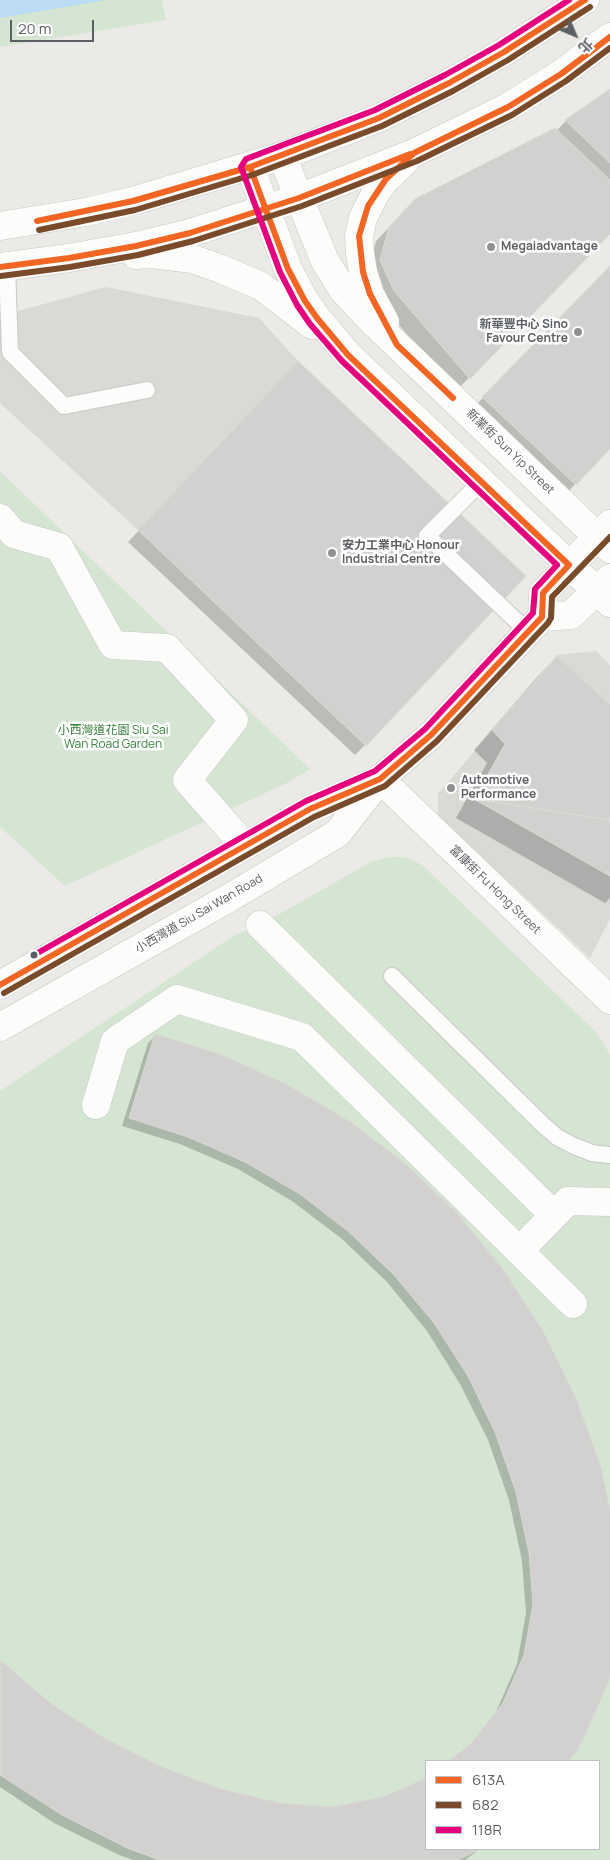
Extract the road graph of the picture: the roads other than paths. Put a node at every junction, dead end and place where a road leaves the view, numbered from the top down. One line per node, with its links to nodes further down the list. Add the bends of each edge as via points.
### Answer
1 (585, 0): 4 (main road, via 449,83 378,118)
2 (610, 37): 3 (main road, via 561,74 508,107)
3 (414, 153): 6 (main road); 11 (main road, via 376,192 363,218 359,236 370,294)
4 (282, 156): 5 (main road); 6 (main road, 新業街 Sun Yip Street)
5 (250, 167): 7 (main road); 8 (main road, via 95,210)
6 (299, 198): 7 (main road); 11 (main road, 新業街 Sun Yip Street, via 334,277 355,303)
7 (265, 210): 9 (main road, via 172,238); 12 (main road, via 296,286)
8 (0, 226)
9 (69, 258): 10 (main road); 12 (main road, via 152,254 202,262 261,286)
10 (3, 267): 13 (lane, via 10,352 64,406)
11 (397, 344): 16 (main road, 新業街 Sun Yip Street)
12 (348, 355): 14 (main road)
13 (147, 390)
14 (481, 482): 17 (main road); 19 (lane, via 427,536)
15 (0, 518): 21 (main road, via 14,534 59,547 113,645 167,648 234,720 187,780)
16 (606, 536): 17 (main road)
17 (569, 565): 18 (main road); 19 (main road, via 543,593)
18 (605, 591): 19 (main road, via 571,615)
19 (535, 624): 20 (main road, 小西灣道 Siu Sai Wan Road, via 431,734)
20 (380, 779): 21 (main road, 小西灣道 Siu Sai Wan Road, via 310,809); 25 (main road, 富康街 Fu Hong Street); 26 (main road, 小西灣道 Siu Sai Wan Road, via 338,833)
21 (245, 846): 24 (main road, 小西灣道 Siu Sai Wan Road)
22 (260, 924): 30 (main road)
23 (392, 976): 28 (lane, via 557,1137 574,1146)
24 (0, 985)
25 (610, 1000)
26 (0, 1027)
27 (96, 1105): 31 (main road, via 115,1041 177,999 302,1037)
28 (610, 1155)
29 (610, 1202): 30 (main road, via 568,1201)
30 (554, 1215): 31 (main road)
31 (519, 1251): 32 (main road)
32 (573, 1304)

